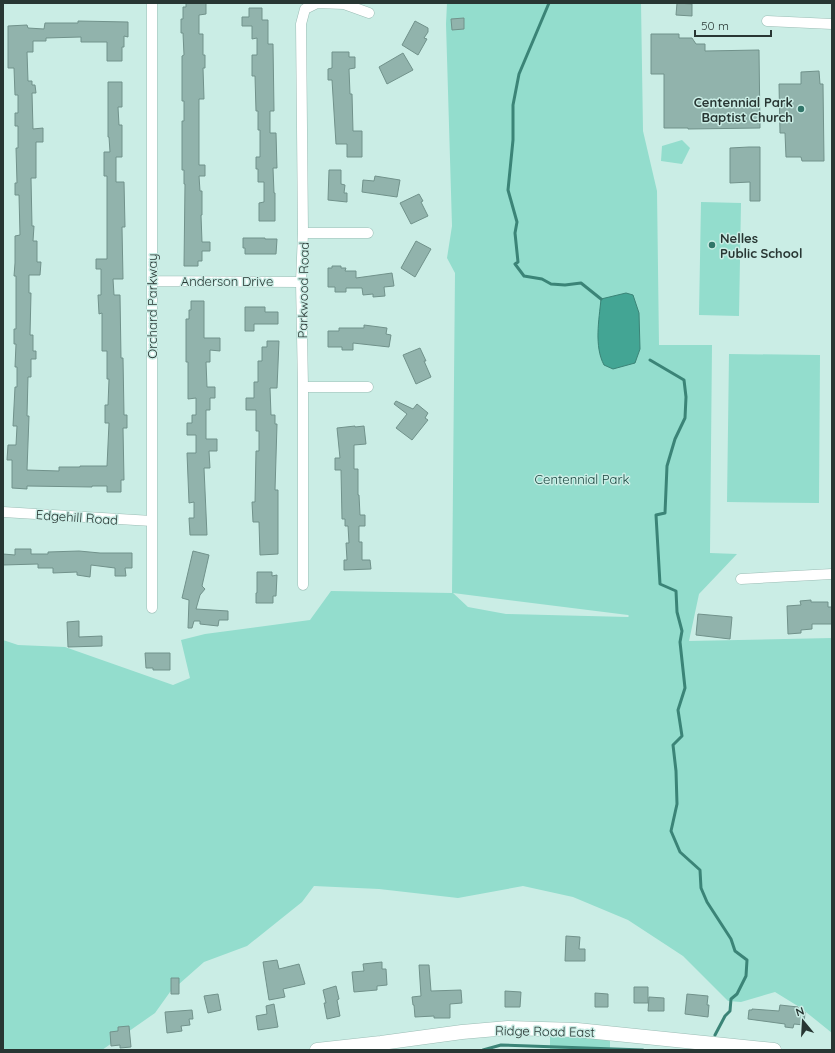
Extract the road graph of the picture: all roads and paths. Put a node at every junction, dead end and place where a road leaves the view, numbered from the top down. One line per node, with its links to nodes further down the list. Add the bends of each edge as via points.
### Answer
1 (152, 3): 8 (street, Orchard Parkway)
2 (317, 3): 3 (street, Parkwood Road, via 344,4); 6 (street, Parkwood Road, via 305,9 301,24)
3 (369, 13)
4 (767, 21): 5 (street)
5 (832, 24)
6 (303, 233): 7 (street); 9 (street, Parkwood Road)
7 (368, 233)
8 (152, 281): 9 (street, Anderson Drive); 13 (street, Orchard Parkway)
9 (301, 282): 10 (street, Parkwood Road)
10 (303, 387): 11 (street); 16 (street, Parkwood Road)
11 (368, 387)
12 (3, 512): 13 (street, Edgehill Road)
13 (152, 522): 17 (street, Orchard Parkway)
14 (832, 574): 15 (street)
15 (741, 578)
16 (303, 585)
17 (152, 608)
18 (318, 1050): 19 (main road, Ridge Road East, via 508,1028 577,1030)
19 (774, 1050)

